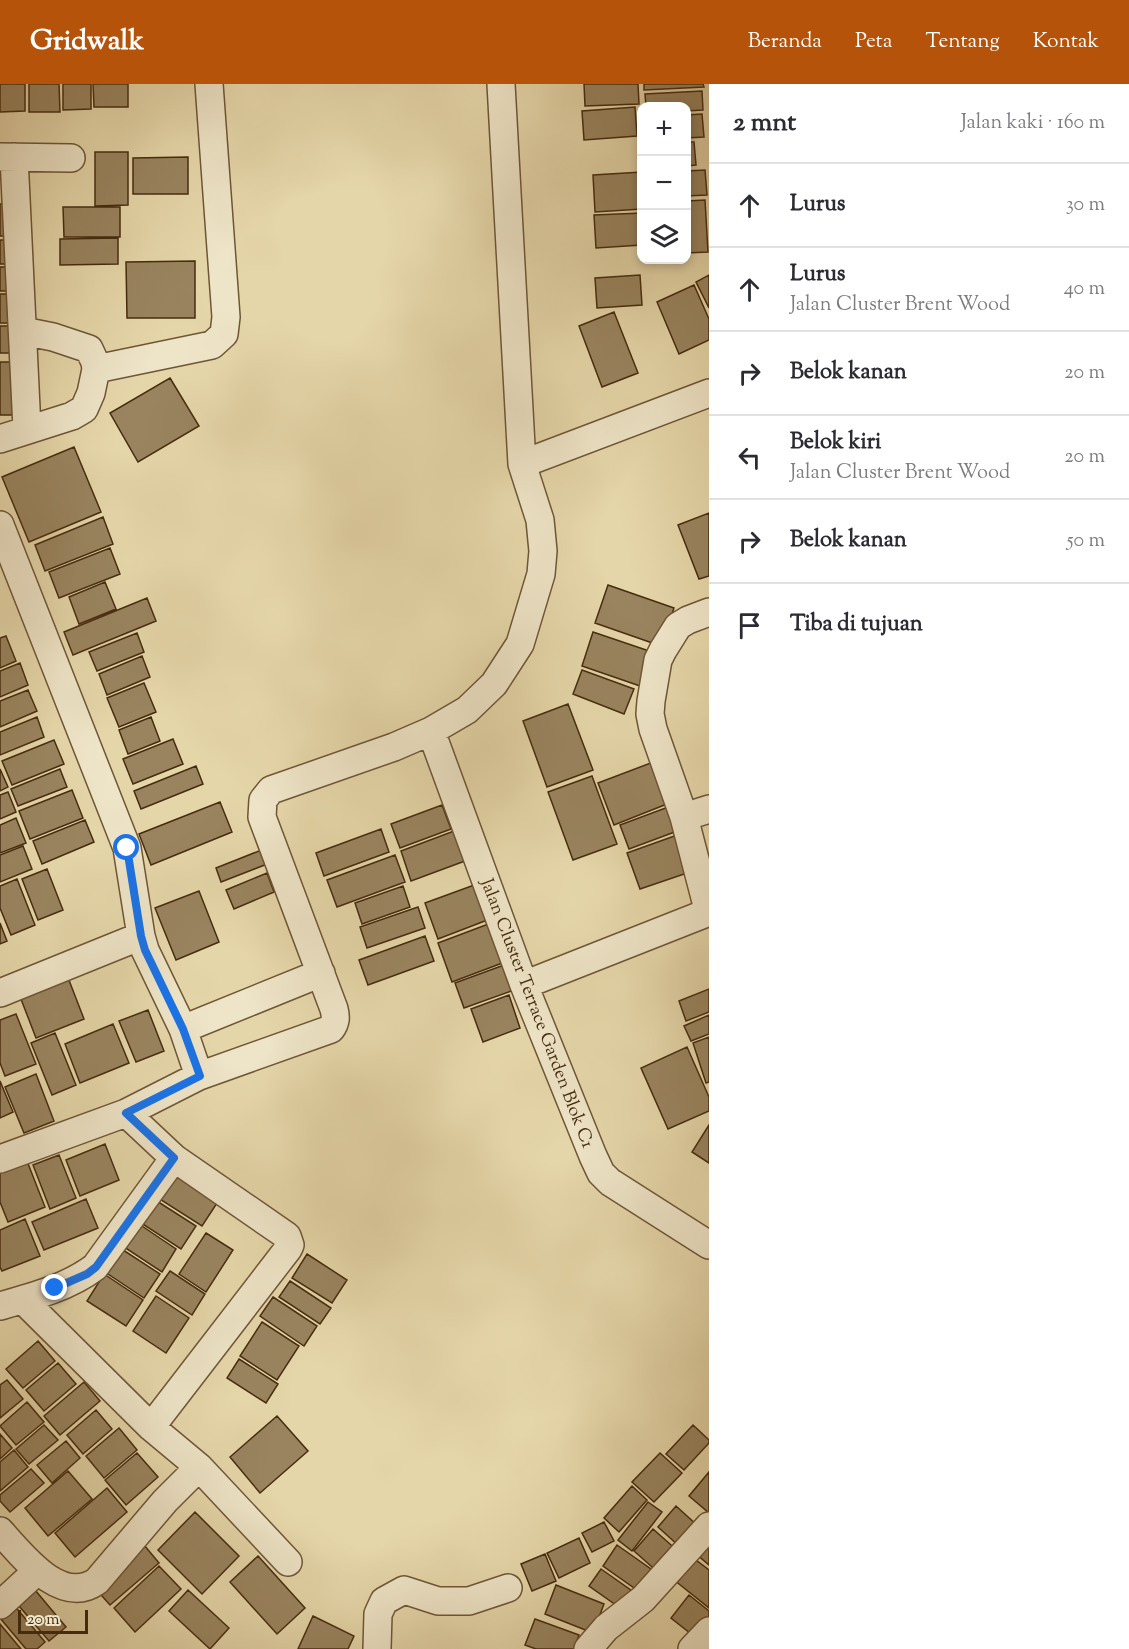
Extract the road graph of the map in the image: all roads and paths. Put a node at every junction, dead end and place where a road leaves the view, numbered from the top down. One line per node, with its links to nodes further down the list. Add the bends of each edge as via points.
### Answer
1 (208, 84): 6 (street, via 226,318 224,334 212,345)
2 (501, 84): 10 (street)
3 (7, 157): 4 (street); 5 (street)
4 (71, 158)
5 (22, 331): 6 (street, via 84,346 89,349); 8 (street)
6 (96, 369): 8 (street, via 84,409)
7 (709, 393): 10 (street)
8 (27, 429): 9 (street)
9 (0, 439)
10 (522, 464): 14 (street, via 540,520 543,551 541,574 520,644 494,684 467,710)
11 (0, 525): 12 (street)
12 (8, 567): 17 (street, via 127,848)
13 (709, 612): 15 (street, via 678,626 658,660 651,701 653,729)
14 (432, 731): 18 (street, via 271,790 262,800 262,817); 19 (street, Jalan Cluster Terrace Garden Blok C1)
15 (697, 813): 16 (street)
16 (709, 913): 19 (street)
17 (141, 936): 20 (street); 21 (street)
18 (321, 973): 21 (street); 22 (street, via 336,1016 331,1029)
19 (525, 985): 26 (street, Jalan Cluster Terrace Garden Blok C1, via 601,1173)
20 (0, 993)
21 (183, 1029): 22 (street)
22 (200, 1076): 23 (street)
23 (126, 1113): 24 (street); 25 (street)
24 (174, 1158): 27 (street, via 96,1267 55,1288); 28 (street, via 290,1241 288,1250)
25 (0, 1159)
26 (709, 1245)
27 (11, 1303): 28 (street)
28 (151, 1427): 29 (street)
29 (199, 1467): 32 (street); 33 (street, via 98,1581 79,1589 67,1588)
30 (709, 1526): 38 (street, via 643,1599 606,1628)
31 (0, 1531): 33 (street)
32 (288, 1562)
33 (37, 1571): 35 (street)
34 (508, 1588): 37 (street, via 468,1601 438,1601 404,1590 384,1600 378,1614)
35 (0, 1605)
36 (709, 1631): 39 (street)
37 (377, 1649)
38 (588, 1649)
39 (692, 1649)

